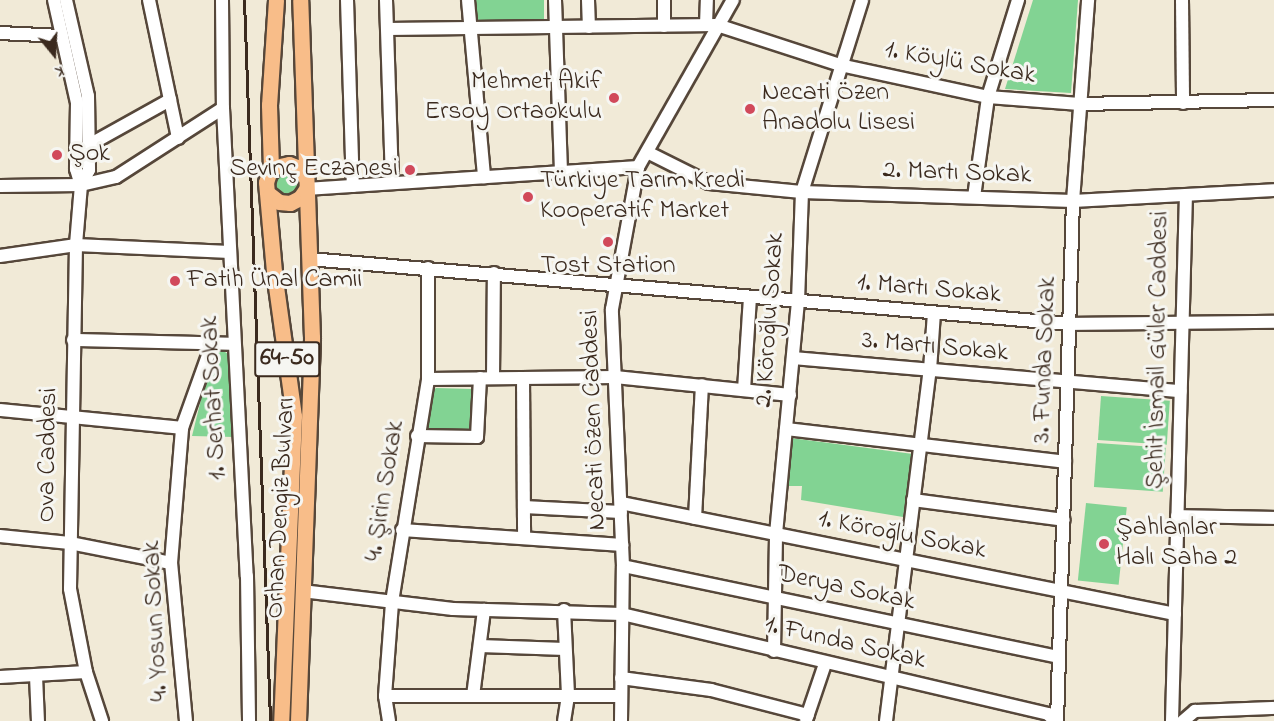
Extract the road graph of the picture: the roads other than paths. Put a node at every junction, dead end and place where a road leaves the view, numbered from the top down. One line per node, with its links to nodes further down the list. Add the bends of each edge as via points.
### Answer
1 (54, 0): 26 (street, Ova Caddesi)
2 (66, 0): 35 (street, Ova Caddesi, via 88,96)
3 (149, 0): 29 (street)
4 (222, 0): 33 (street, 1. Serhat Sokak)
5 (276, 0): 39 (main road, Orhan Dengiz Bulvarı / 64-50)
6 (300, 0): 41 (main road, Orhan Dengiz Bulvarı / 64-50)
7 (347, 0): 45 (street)
8 (386, 0): 24 (street)
9 (468, 0): 23 (street)
10 (555, 0): 21 (street)
11 (588, 0): 22 (street)
12 (664, 0): 20 (street)
13 (707, 0): 19 (street)
14 (733, 0): 19 (street, Necati Özen Caddesi)
15 (862, 0): 27 (street, 2. Köroğlu Sokak)
16 (1018, 0): 28 (street)
17 (1088, 0): 32 (street, 3. Funda Sokak)
18 (1182, 0): 31 (street)
19 (712, 25): 20 (street, 1. Köylü Sokak); 27 (street, 1. Köylü Sokak); 36 (street, Necati Özen Caddesi)
20 (664, 26): 22 (street, 1. Köylü Sokak)
21 (555, 27): 22 (street, 1. Köylü Sokak); 23 (street, 1. Köylü Sokak); 38 (street)
22 (589, 27)
23 (469, 28): 24 (street, 1. Köylü Sokak); 40 (street)
24 (387, 29): 42 (street)
25 (0, 33): 26 (street)
26 (62, 36): 43 (street, Ova Caddesi, via 77,103 76,169)
27 (840, 65): 28 (street, 1. Köylü Sokak); 47 (street, 2. Köroğlu Sokak)
28 (988, 97): 32 (street, 1. Köylü Sokak); 50 (street)
29 (170, 100): 34 (street); 35 (street)
30 (1274, 100): 31 (street, 1. Köylü Sokak)
31 (1183, 103): 32 (street, 1. Köylü Sokak)
32 (1080, 104): 51 (street, 3. Funda Sokak)
33 (223, 108): 34 (street); 53 (street, 1. Serhat Sokak)
34 (178, 138): 43 (street, via 116,177)
35 (89, 145): 43 (street, Ova Caddesi, via 89,170)
36 (647, 152): 37 (street, Necati Özen Caddesi); 47 (street, 2. Martı Sokak, via 709,183)
37 (638, 167): 38 (street); 58 (street, Necati Özen Caddesi)
38 (561, 172): 40 (street)
39 (269, 173): 41 (main road, via 275,167 289,164 297,167); 48 (main road, Orhan Dengiz Bulvarı / 64-50, via 266,182)
40 (484, 177): 42 (street)
41 (306, 183): 45 (street); 48 (main road, via 300,198 290,203 279,202); 55 (main road, Orhan Dengiz Bulvarı / 64-50)
42 (392, 183): 45 (street)
43 (81, 185): 44 (street); 52 (street, Ova Caddesi)
44 (0, 186)
45 (353, 186)
46 (1274, 190): 49 (street, 2. Martı Sokak)
47 (802, 192): 50 (street, 2. Martı Sokak); 60 (street, 2. Köroğlu Sokak)
48 (270, 195): 134 (main road, Orhan Dengiz Bulvarı / 64-50, via 274,272 294,416)
49 (1186, 195): 51 (street, 2. Martı Sokak); 63 (street, Şehit İsmail Güler Caddesi)
50 (974, 197): 51 (street, 2. Martı Sokak)
51 (1073, 201): 64 (street, 3. Funda Sokak)
52 (76, 245): 53 (street); 54 (street); 65 (street, Ova Caddesi)
53 (230, 252): 67 (street, 1. Serhat Sokak)
54 (0, 256)
55 (309, 259): 56 (street, 1. Martı Sokak); 103 (main road, Orhan Dengiz Bulvarı / 64-50, via 312,337)
56 (428, 268): 57 (street, 1. Martı Sokak); 74 (street, 4. Şirin Sokak)
57 (494, 273): 58 (street, 1. Martı Sokak); 72 (street)
58 (616, 282): 59 (street, 1. Martı Sokak); 70 (street, Necati Özen Caddesi, via 611,329)
59 (750, 297): 60 (street, 1. Martı Sokak); 77 (street)
60 (798, 301): 61 (street, 1. Martı Sokak); 68 (street, 2. Köroğlu Sokak)
61 (934, 313): 64 (street, 1. Martı Sokak); 69 (street)
62 (1274, 322): 63 (street, 1. Martı Sokak)
63 (1182, 323): 64 (street, 1. Martı Sokak); 78 (street, Şehit İsmail Güler Caddesi)
64 (1070, 324): 75 (street, 3. Funda Sokak)
65 (74, 340): 66 (street); 81 (street, Ova Caddesi)
66 (212, 344): 67 (street); 82 (street, 4. Yosun Sokak)
67 (234, 344): 133 (street, 1. Serhat Sokak, via 247,576)
68 (793, 358): 69 (street, 3. Martı Sokak); 79 (street, 2. Köroğlu Sokak)
69 (930, 370): 75 (street, 3. Martı Sokak); 85 (street)
70 (615, 376): 73 (street); 76 (street); 89 (street, Necati Özen Caddesi)
71 (480, 378): 72 (street); 74 (street); 84 (street, via 477,437)
72 (493, 378): 73 (street)
73 (523, 378): 88 (street)
74 (428, 379): 84 (street, 4. Şirin Sokak)
75 (1068, 381): 78 (street, 3. Martı Sokak); 86 (street, 3. Funda Sokak)
76 (702, 385): 77 (street); 91 (street)
77 (744, 390): 79 (street)
78 (1181, 391): 90 (street, Şehit İsmail Güler Caddesi)
79 (790, 395): 83 (street, 2. Köroğlu Sokak)
80 (0, 410): 81 (street)
81 (73, 417): 82 (street); 98 (street, Ova Caddesi)
82 (182, 428): 101 (street, 4. Yosun Sokak)
83 (786, 429): 85 (street); 95 (street, 2. Köroğlu Sokak)
84 (417, 436): 94 (street, 4. Şirin Sokak)
85 (921, 445): 86 (street); 87 (street)
86 (1065, 462): 93 (street, 3. Funda Sokak)
87 (913, 500): 93 (street); 100 (street)
88 (524, 507): 89 (street, 1. Köroğlu Sokak); 97 (street)
89 (621, 507): 91 (street, 1. Köroğlu Sokak); 99 (street, Necati Özen Caddesi)
90 (1178, 516): 92 (street); 110 (street, Şehit İsmail Güler Caddesi)
91 (695, 518): 95 (street, 1. Köroğlu Sokak)
92 (1274, 518)
93 (1064, 520): 104 (street, 3. Funda Sokak)
94 (402, 530): 97 (street); 106 (street, 4. Şirin Sokak)
95 (776, 534): 100 (street, 1. Köroğlu Sokak); 105 (street, 2. Köroğlu Sokak)
96 (0, 536): 98 (street)
97 (524, 538): 99 (street)
98 (70, 543): 101 (street); 117 (street, Ova Caddesi, via 70,589)
99 (622, 545): 102 (street, Necati Özen Caddesi)
100 (905, 560): 104 (street, 1. Köroğlu Sokak); 111 (street)
101 (171, 563): 132 (street, 4. Yosun Sokak)
102 (623, 566): 105 (street, Derya Sokak); 109 (street, Necati Özen Caddesi)
103 (303, 591): 106 (street, 1. Funda Sokak); 135 (main road, Orhan Dengiz Bulvarı / 64-50)
104 (1061, 591): 110 (street, 1. Köroğlu Sokak); 115 (street, 3. Funda Sokak)
105 (775, 597): 111 (street, Derya Sokak); 114 (street, 2. Köroğlu Sokak)
106 (392, 602): 107 (street, 1. Funda Sokak); 122 (street, 4. Şirin Sokak)
107 (484, 610): 108 (street, 1. Funda Sokak); 112 (street)
108 (564, 610): 109 (street, 1. Funda Sokak); 113 (street)
109 (622, 614): 114 (street, 1. Funda Sokak); 120 (street, Necati Özen Caddesi)
110 (1175, 614): 142 (street, Şehit İsmail Güler Caddesi)
111 (900, 623): 115 (street, Derya Sokak); 121 (street)
112 (480, 646): 113 (street); 123 (street)
113 (565, 649): 124 (street)
114 (774, 651): 116 (street, 1. Funda Sokak)
115 (1059, 657): 141 (street, 3. Funda Sokak)
116 (825, 664): 121 (street, 1. Funda Sokak); 129 (street)
117 (86, 672): 118 (street); 131 (street, Ova Caddesi)
118 (36, 676): 119 (street); 130 (street)
119 (0, 677)
120 (621, 678): 125 (street, Necati Özen Caddesi); 129 (street, via 711,690)
121 (891, 678): 126 (street, 1. Funda Sokak); 139 (street)
122 (385, 696): 123 (street); 136 (street, 4. Şirin Sokak)
123 (473, 696): 124 (street)
124 (568, 696): 125 (street); 137 (street)
125 (621, 696): 138 (street, Necati Özen Caddesi)
126 (1021, 708): 140 (street); 141 (street, 1. Funda Sokak, via 1048,714)
127 (1274, 708): 128 (street)
128 (1246, 715): 143 (street, via 1195,711)
129 (806, 718)
130 (38, 721)
131 (102, 721)
132 (186, 721)
133 (249, 721)
134 (281, 721)
135 (298, 721)
136 (389, 721)
137 (564, 721)
138 (621, 721)
139 (886, 721)
140 (1023, 721)
141 (1056, 721)
142 (1172, 721)
143 (1183, 721)

